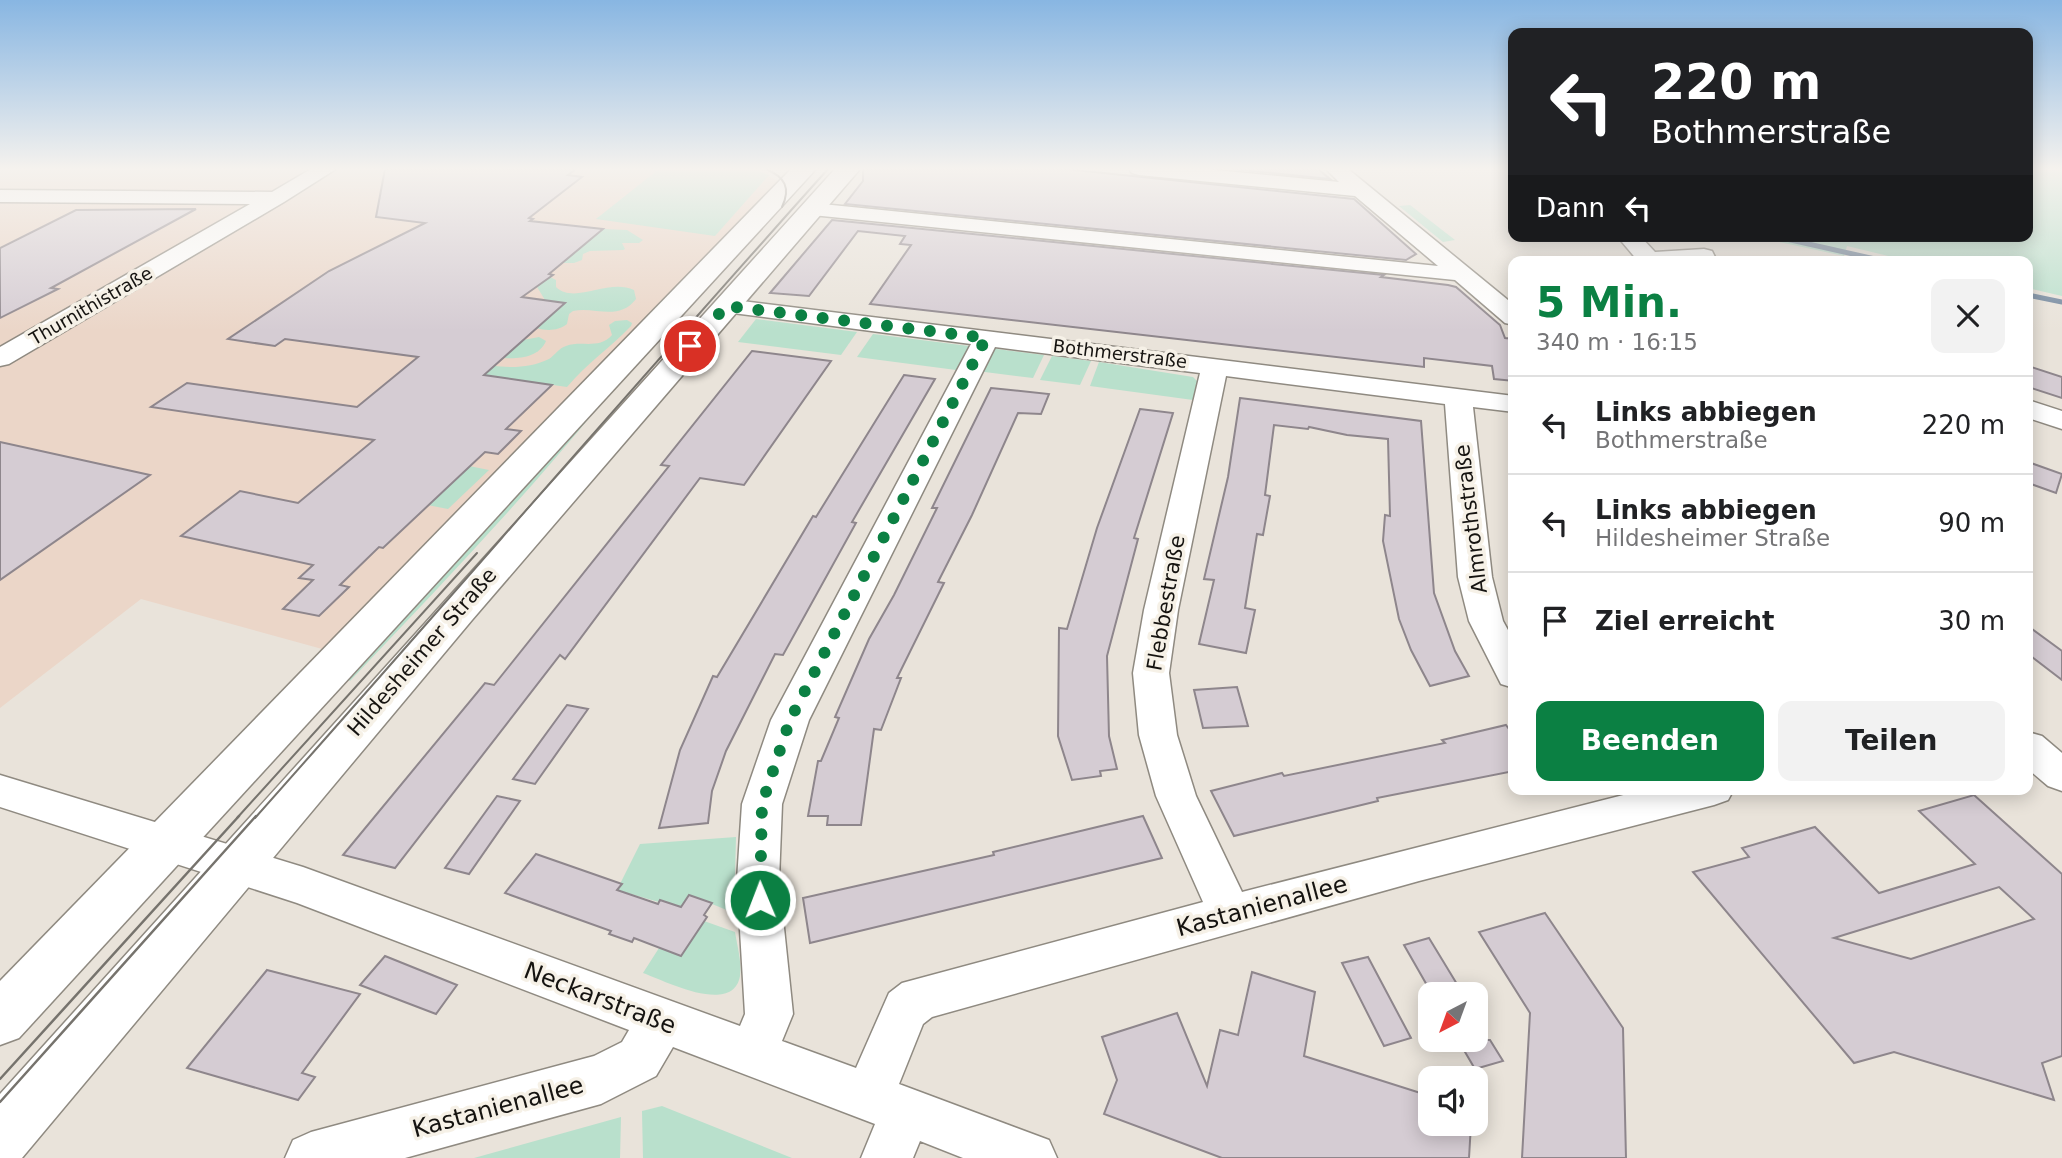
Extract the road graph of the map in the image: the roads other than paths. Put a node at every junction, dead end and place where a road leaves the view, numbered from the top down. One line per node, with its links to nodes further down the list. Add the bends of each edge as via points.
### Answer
1 (234, 223): 12 (street, Thurnithistraße)
2 (753, 223): 24 (main road)
3 (800, 223): 9 (main road, Hildesheimer Straße)
4 (951, 223): 8 (street)
5 (1399, 223): 8 (street)
6 (1634, 242): 7 (street)
7 (1647, 256)
8 (1459, 273): 10 (street)
9 (726, 306): 11 (street, Bothmerstraße); 25 (main road, Hildesheimer Straße)
10 (1508, 313)
11 (986, 338): 13 (street, Bothmerstraße); 29 (street, via 790,720 762,804 758,880 769,1014)
12 (0, 358)
13 (1215, 365): 14 (street, Bothmerstraße); 26 (street, Flebbestraße, via 1151,673 1158,735 1176,796)
14 (1458, 397): 15 (street, Bothmerstraße); 18 (street, Almrothstraße, via 1475,577 1486,621)
15 (1508, 403)
16 (2033, 410): 17 (street)
17 (2062, 421)
18 (1508, 663)
19 (2033, 751): 20 (street)
20 (2062, 775)
21 (0, 790): 24 (street, Neckarstraße)
22 (1664, 795): 23 (street, Kastanienallee)
23 (1614, 801): 26 (street, Kastanienallee)
24 (167, 843): 25 (street, Neckarstraße); 27 (main road)
25 (238, 865): 28 (street, Neckarstraße, via 439,935); 31 (main road, Hildesheimer Straße)
26 (1231, 914): 30 (street, Kastanienallee, via 919,999 906,1009)
27 (0, 1019)
28 (662, 1021): 29 (street, Neckarstraße); 32 (street, Kastanienallee, via 639,1059 601,1079)
29 (752, 1054): 30 (street, Neckarstraße)
30 (888, 1104): 33 (street, Kastanienallee); 34 (street, Neckarstraße)
31 (0, 1138)
32 (311, 1158)
33 (887, 1158)
34 (1031, 1158)

